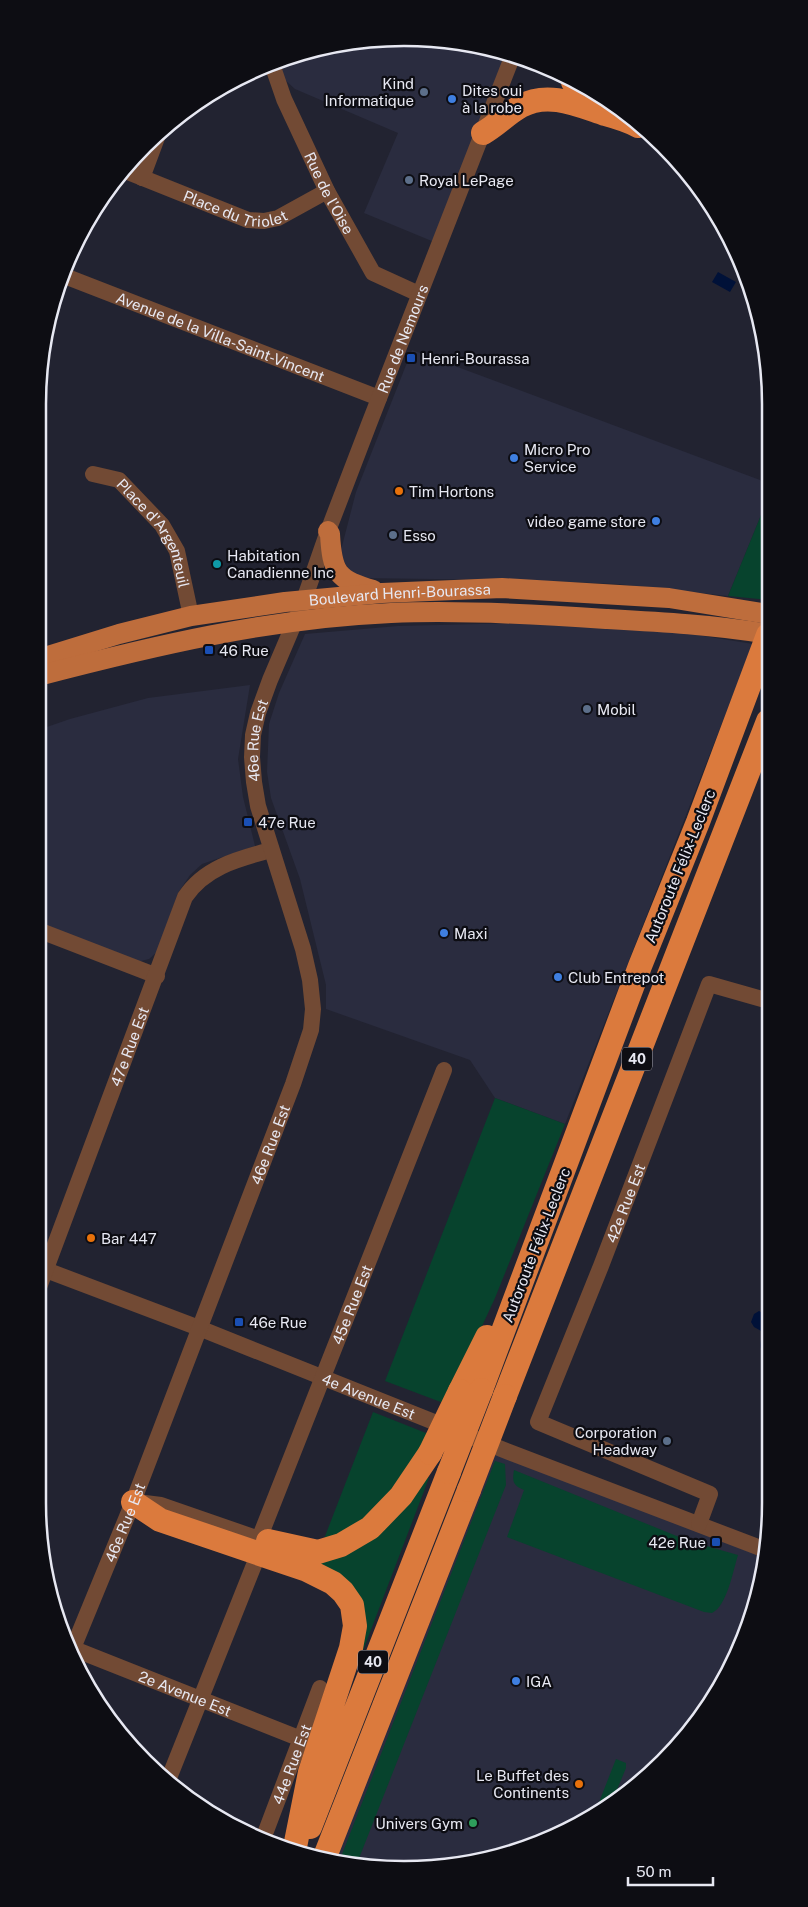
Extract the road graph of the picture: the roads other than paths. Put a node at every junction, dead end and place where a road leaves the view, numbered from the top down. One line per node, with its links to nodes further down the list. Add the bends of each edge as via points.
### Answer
1 (510, 62): 4 (street, Rue de Nemours)
2 (274, 70): 8 (street, Rue de l'Oise)
3 (621, 119): 4 (highway, via 575,104 541,100 521,106)
4 (483, 133): 10 (street, Rue de Nemours)
5 (153, 149): 7 (street)
6 (131, 173): 7 (street, Place du Triolet)
7 (142, 178): 8 (street, Place du Triolet, via 248,220 278,218)
8 (327, 192): 10 (street, Rue de l'Oise, via 373,273)
9 (69, 278): 11 (street, Avenue de la Villa-Saint-Vincent)
10 (419, 294): 11 (street, Rue de Nemours)
11 (379, 398): 13 (street, Rue de Nemours)
12 (93, 474): 17 (street, Place d'Argenteuil, via 119,480 162,525 177,551)
13 (328, 531): 14 (main road, via 340,575 348,582); 15 (street, Rue de Nemours)
14 (382, 593): 15 (main road, Boulevard Henri-Bourassa); 18 (main road, Boulevard Henri-Bourassa, via 502,588 668,598)
15 (304, 600): 17 (main road, Boulevard Henri-Bourassa); 19 (street, Rue de Nemours)
16 (762, 615): 18 (main road, Boulevard Henri-Bourassa)
17 (191, 616): 22 (main road, Boulevard Henri-Bourassa)
18 (740, 620): 19 (main road, Boulevard Henri-Bourassa, via 673,623 510,613 390,613); 20 (main road, Boulevard Henri-Bourassa)
19 (294, 622): 23 (main road, Boulevard Henri-Bourassa, via 157,646); 25 (street, 46e Rue Est, via 258,713 253,735 254,782)
20 (762, 632)
21 (762, 651): 34 (highway, Autoroute Félix-Leclerc / 40, via 521,1283)
22 (46, 657)
23 (46, 674)
24 (762, 736): 46 (highway, Autoroute Félix-Leclerc / 40, bridge)
25 (271, 850): 27 (street, 47e Rue Est, via 220,867 197,881 185,897); 32 (street, 46e Rue Est, via 310,980 311,1030)
26 (46, 933): 27 (street)
27 (157, 976): 30 (street, 47e Rue Est)
28 (762, 999): 36 (street, 42e Rue Est, via 709,984 602,1266 538,1422 710,1494)
29 (444, 1070): 33 (street, 45e Rue Est)
30 (46, 1259)
31 (46, 1271): 32 (street, 4e Avenue Est)
32 (198, 1328): 33 (street, 4e Avenue Est); 35 (street, 46e Rue Est)
33 (322, 1377): 36 (street, 4e Avenue Est); 37 (street, 45e Rue Est)
34 (470, 1391): 37 (highway, bridge, via 401,1496 370,1528 341,1545 318,1552); 49 (highway, Autoroute Félix-Leclerc / 40, bridge, via 449,1472)
35 (133, 1502): 37 (street, via 161,1505); 40 (street, 46e Rue Est); 48 (highway, via 160,1520 307,1570 333,1583 352,1605 355,1626 351,1648 310,1772)
36 (699, 1524): 38 (street, 4e Avenue Est)
37 (259, 1539)
38 (759, 1548)
39 (254, 1564): 43 (street)
40 (74, 1642)
41 (79, 1653): 43 (street, 2e Avenue Est)
42 (320, 1688): 44 (street, 44e Rue Est)
43 (200, 1699): 44 (street, 2e Avenue Est); 45 (street)
44 (301, 1739): 47 (street, 44e Rue Est)
45 (171, 1774)
46 (357, 1777): 50 (highway, Autoroute Félix-Leclerc / 40); 51 (highway, via 345,1833)
47 (265, 1833)
48 (296, 1844)
49 (303, 1846)
50 (327, 1852)
51 (337, 1854)

